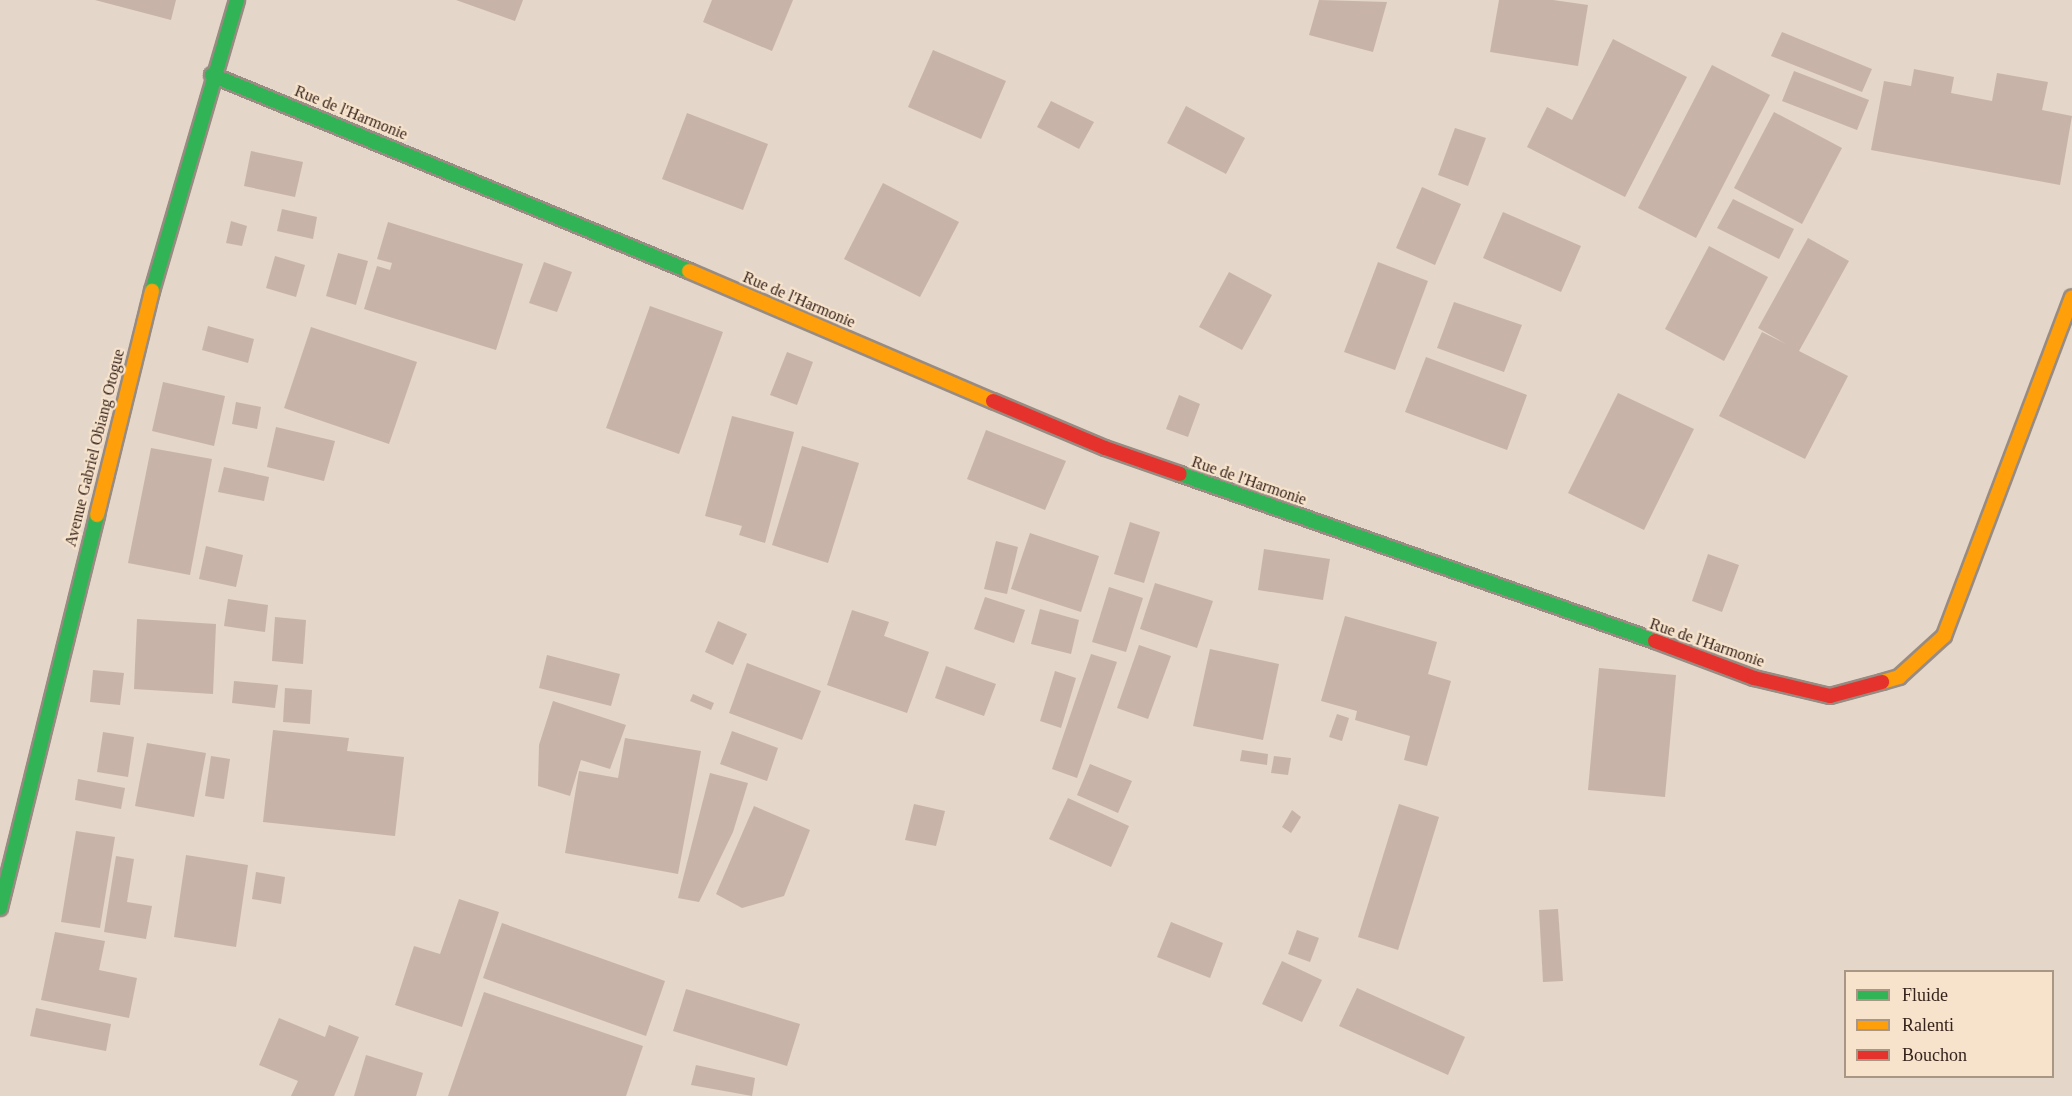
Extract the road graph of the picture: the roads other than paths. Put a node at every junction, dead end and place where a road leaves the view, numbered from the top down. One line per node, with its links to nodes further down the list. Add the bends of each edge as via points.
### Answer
1 (237, 0): 2 (street, Avenue Gabriel Obiang Otogue)
2 (212, 75): 3 (street, Rue de l'Harmonie, via 1105,448 1524,592 1754,678 1830,696 1899,677 1944,636); 4 (street, Avenue Gabriel Obiang Otogue, via 162,250)
3 (2072, 297)
4 (0, 908)

